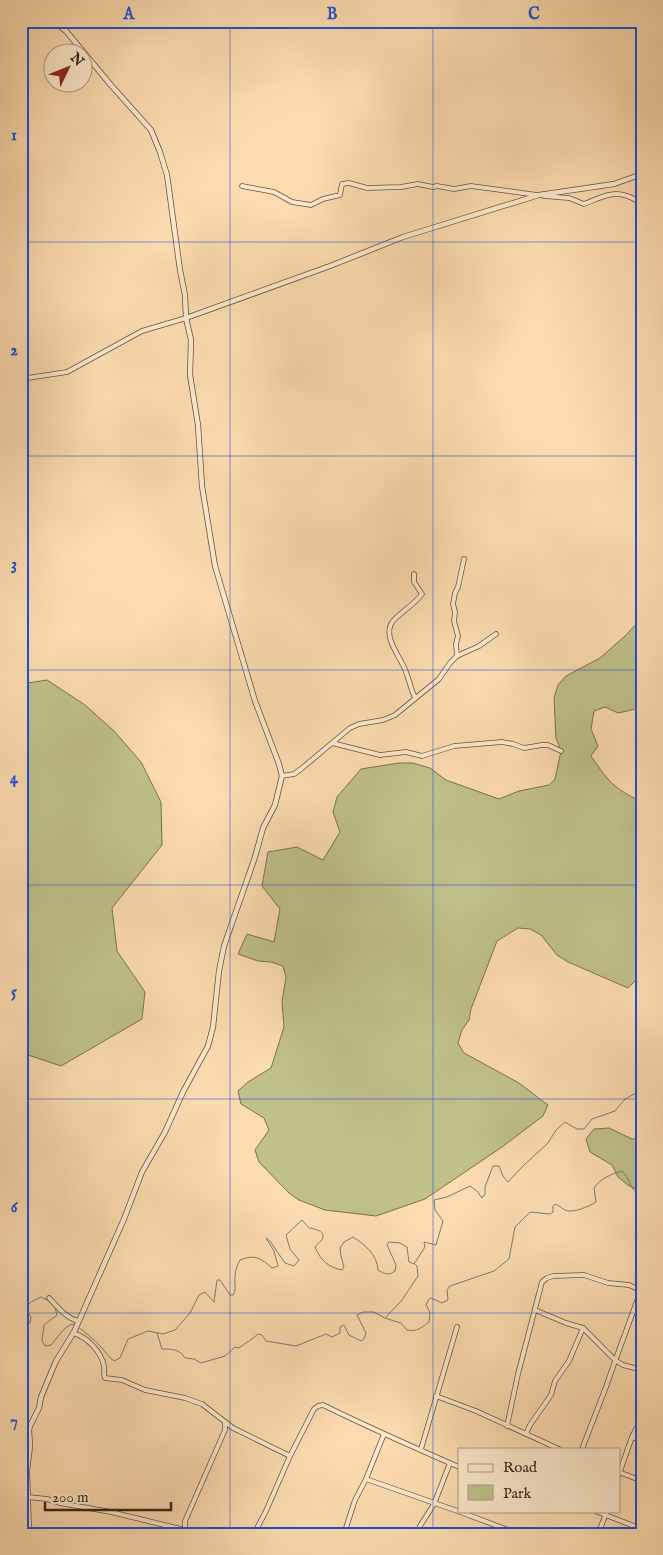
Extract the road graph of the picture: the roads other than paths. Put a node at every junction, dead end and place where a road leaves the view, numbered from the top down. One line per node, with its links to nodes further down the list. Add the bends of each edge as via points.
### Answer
1 (54, 21): 6 (street, via 151,130 167,175)
2 (642, 174): 4 (street, via 614,184)
3 (242, 186): 4 (street, via 274,192 292,202 311,205 340,195 342,184 349,183 367,188 418,184 454,188 471,186)
4 (539, 195): 5 (street, via 568,198 584,204 604,195 616,194); 6 (street, via 403,237)
5 (642, 202)
6 (186, 318): 7 (street, via 142,331 67,372); 15 (street, via 191,340 190,375 198,425 202,486 215,566 255,701)
7 (21, 379)
8 (464, 559): 11 (street, via 453,604)
9 (414, 574): 12 (street, via 414,582 422,594 393,621 390,639 406,670)
10 (496, 634): 11 (street)
11 (458, 656): 12 (street, via 439,679)
12 (415, 698): 13 (street, via 383,720 350,728)
13 (332, 743): 14 (street, via 380,755 406,752 422,756 454,746 502,742 524,748 542,744); 15 (street, via 294,774)
14 (561, 751)
15 (282, 776): 19 (street, via 275,805 263,828 224,946 210,1040 142,1172)
16 (642, 1291): 18 (street, via 584,1275 553,1276 542,1282); 23 (street)
17 (48, 1298): 19 (street)
18 (535, 1310): 21 (street); 28 (street)
19 (78, 1322): 22 (street)
20 (457, 1327): 25 (street)
21 (583, 1328): 23 (street); 30 (street, via 569,1360)
22 (74, 1332): 27 (street, via 96,1349 106,1378 202,1404); 40 (street, via 56,1361 30,1426)
23 (616, 1360): 24 (street); 34 (street)
24 (642, 1370)
25 (436, 1396): 28 (street); 35 (street)
26 (642, 1417): 31 (street)
27 (226, 1422): 36 (street); 50 (street, via 185,1521)
28 (507, 1426): 30 (street)
29 (384, 1434): 35 (street); 36 (street, via 323,1405 318,1406); 42 (street)
30 (526, 1434): 33 (street)
31 (632, 1437): 32 (street); 41 (street)
32 (642, 1440)
33 (557, 1448)
34 (582, 1448)
35 (421, 1449): 37 (street)
36 (290, 1456): 53 (street)
37 (450, 1463): 38 (street); 45 (street)
38 (458, 1467)
39 (21, 1470): 40 (street)
40 (27, 1472): 44 (street)
41 (620, 1472): 43 (street)
42 (366, 1480): 45 (street); 54 (street, via 355,1500)
43 (642, 1481)
44 (28, 1497): 50 (street); 51 (street)
45 (434, 1504): 46 (street); 55 (street)
46 (458, 1511)
47 (463, 1512): 56 (street)
48 (607, 1513): 49 (street); 57 (street)
49 (642, 1529)
50 (185, 1530): 52 (street)
51 (28, 1534)
52 (208, 1534)
53 (254, 1534)
54 (344, 1534)
55 (417, 1534)
56 (519, 1534)
57 (598, 1534)

